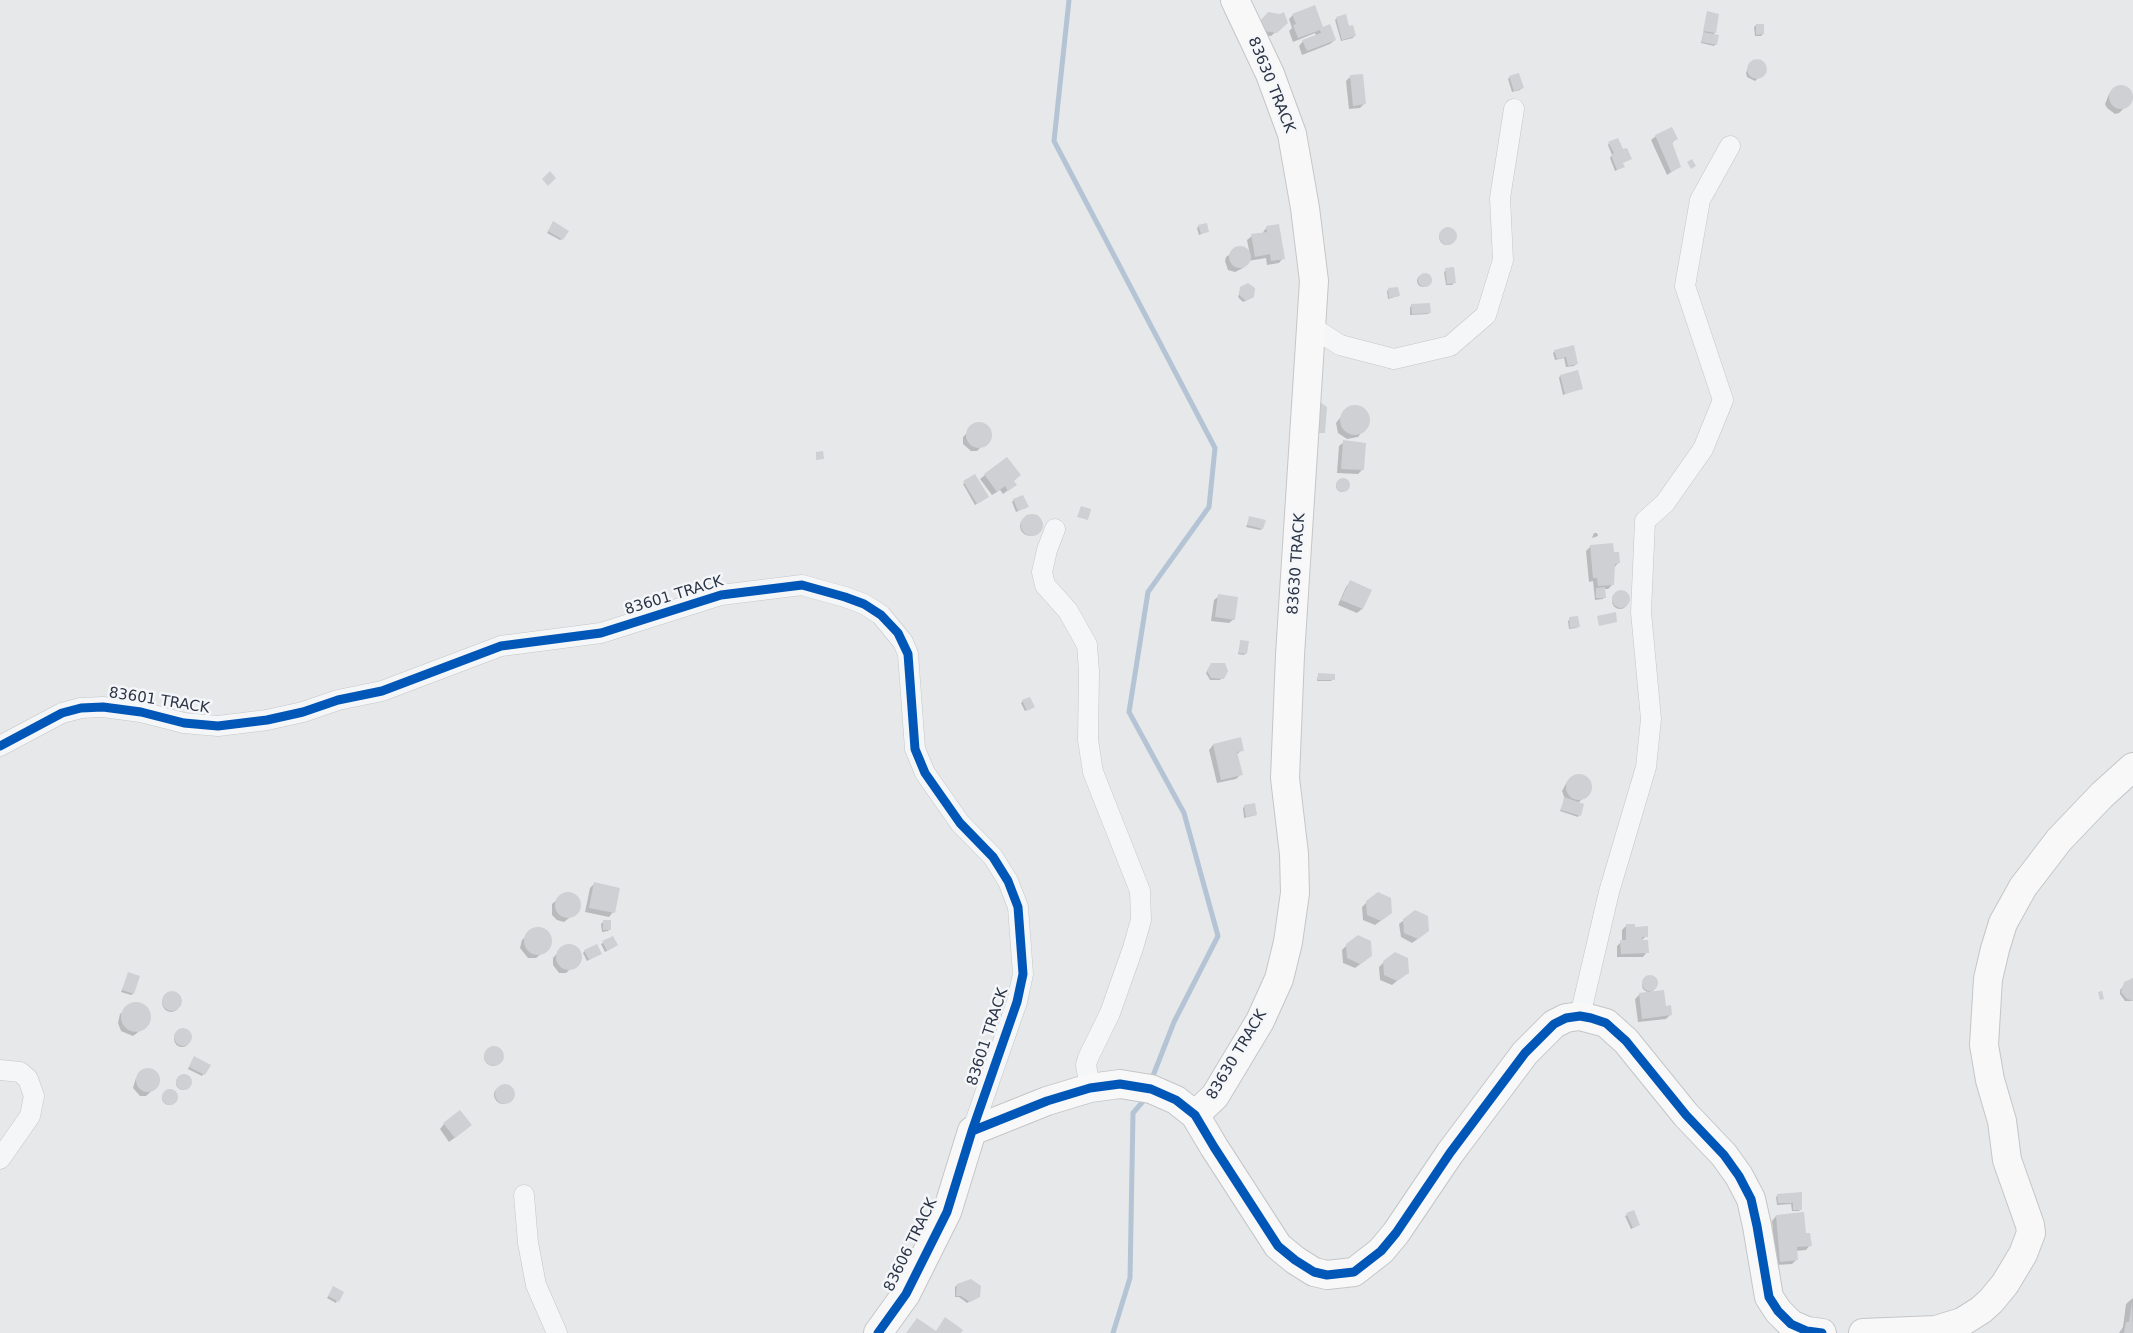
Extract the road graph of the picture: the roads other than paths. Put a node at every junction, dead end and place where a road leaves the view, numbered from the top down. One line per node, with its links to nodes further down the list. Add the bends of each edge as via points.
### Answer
1 (1235, 0): 4 (street, 83630 TRACK, via 1270,74 1292,134 1314,281)
2 (1514, 109): 4 (street, via 1500,198 1503,260 1486,315 1450,346 1394,358 1340,345)
3 (1730, 146): 8 (street, via 1700,200 1685,286 1723,400 1703,449 1665,503 1645,521 1641,612 1651,719 1646,767 1609,892)
4 (1312, 327): 11 (street, 83630 TRACK, via 1285,778 1295,893 1288,942 1279,980 1260,1021 1215,1096)
5 (1055, 529): 10 (street, via 1042,572 1045,585 1068,611 1087,645 1088,740 1093,772 1140,891 1141,920 1133,948 1086,1065)
6 (0, 746): 12 (street, 83601 TRACK, via 62,713 81,708 103,707 218,726 267,720 382,691 501,646 601,633 721,596 802,585 864,604 881,615 908,654 915,748 925,773 960,823 993,857 1018,907 1023,974)
7 (2133, 767): 18 (street, via 2059,840 2023,887 2003,923 1995,948 1988,979 1984,1045 2007,1160 2030,1225 2023,1254 1991,1301 1962,1322 1936,1330)
8 (1580, 1016): 11 (street, via 1554,1024 1525,1053 1396,1233 1354,1272 1314,1272 1278,1245); 17 (street, via 1606,1023 1626,1041 1724,1155 1751,1199 1768,1297 1791,1324 1807,1332)
9 (0, 1070): 13 (street, via 20,1072 28,1079 34,1096 30,1116)
10 (1090, 1088): 11 (street, via 1120,1084 1151,1089 1176,1100); 12 (street)
11 (1195, 1115)
12 (972, 1131): 16 (street, 83606 TRACK, via 947,1212 906,1294)
13 (0, 1159)
14 (524, 1195): 15 (street, via 536,1285)
15 (557, 1333)
16 (878, 1333)
17 (1822, 1333)
18 (1863, 1333)

